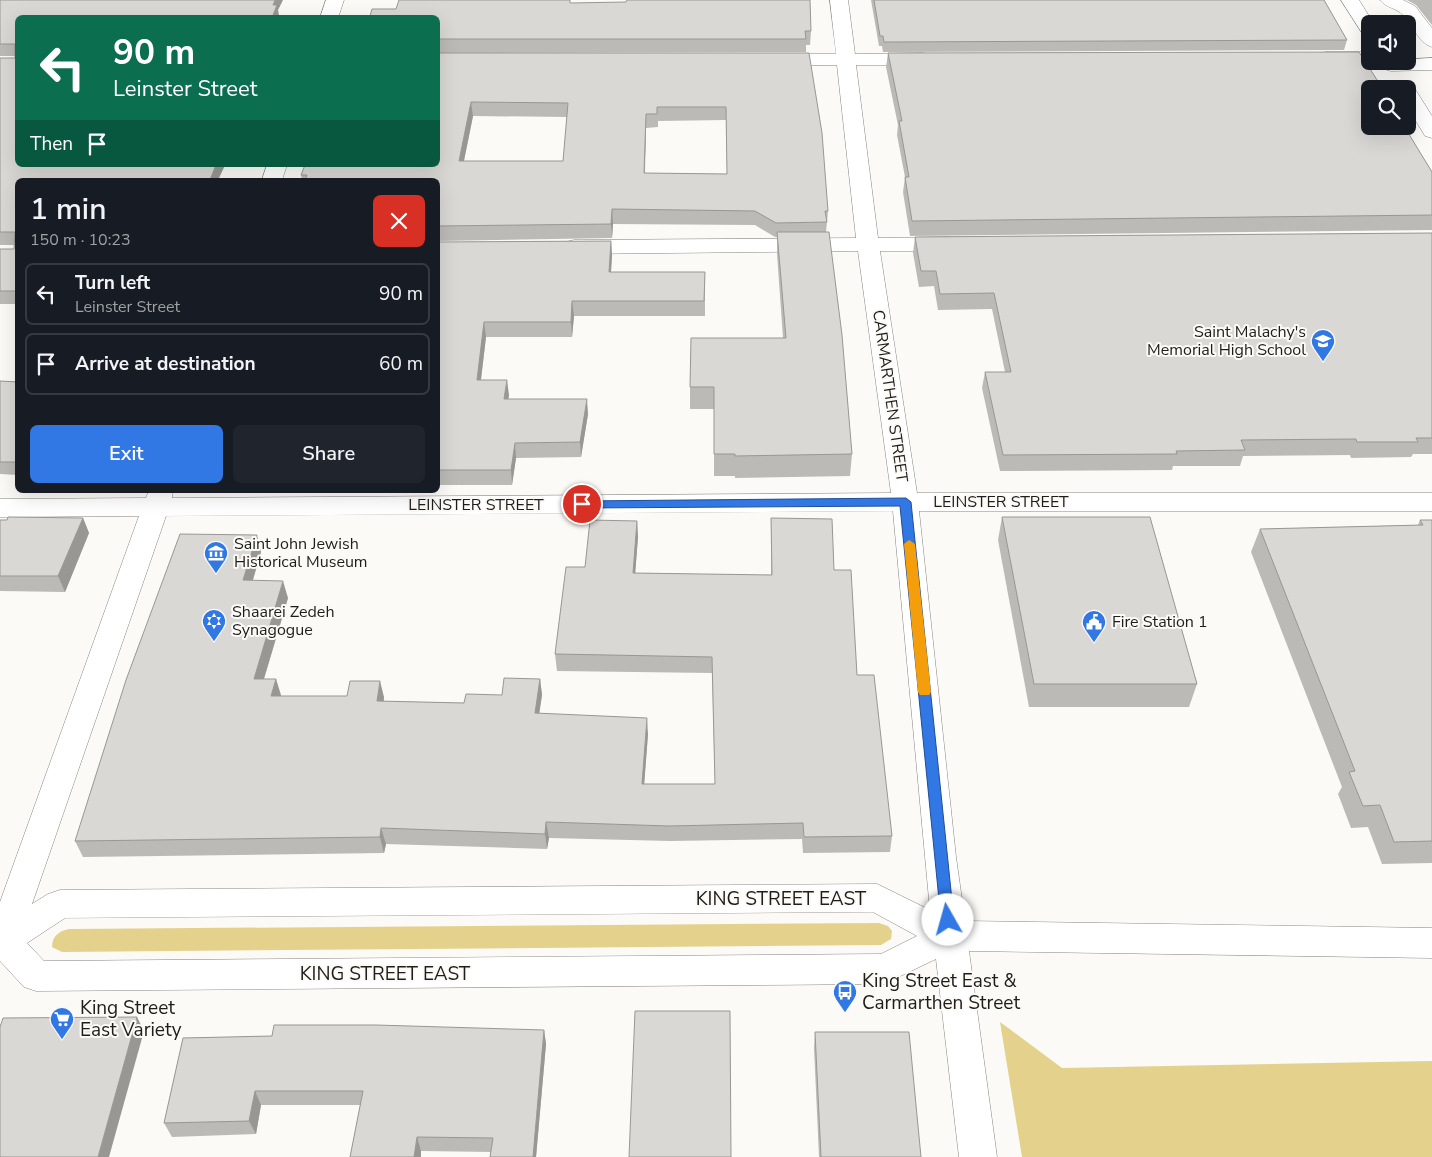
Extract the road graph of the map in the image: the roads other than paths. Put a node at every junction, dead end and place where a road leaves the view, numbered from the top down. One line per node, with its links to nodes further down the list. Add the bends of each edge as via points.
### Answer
1 (335, 0): 5 (street)
2 (839, 0): 10 (street, CARMARTHEN STREET)
3 (1350, 0): 6 (street)
4 (1389, 0): 7 (street, via 1409,10)
5 (330, 15)
6 (1361, 18)
7 (1432, 41)
8 (1311, 58): 9 (street)
9 (1361, 58)
10 (846, 59): 11 (street); 12 (street); 18 (street, CARMARTHEN STREET)
11 (945, 59)
12 (756, 60)
13 (1416, 64): 14 (street)
14 (1432, 64)
15 (1416, 106): 16 (street)
16 (1432, 132)
17 (967, 244): 18 (street)
18 (868, 245): 19 (street); 21 (street, CARMARTHEN STREET)
19 (555, 248)
20 (159, 498): 21 (street, LEINSTER STREET); 23 (street, LEINSTER STREET); 25 (street)
21 (906, 502): 22 (street, LEINSTER STREET); 24 (street, CARMARTHEN STREET)
22 (1432, 502)
23 (0, 508)
24 (950, 936): 25 (street, KING STREET EAST, via 877,898 60,904); 25 (street, KING STREET EAST, via 884,969 36,976); 26 (street); 27 (street, CARMARTHEN STREET)
25 (1, 942)
26 (1432, 943)
27 (978, 1157)

